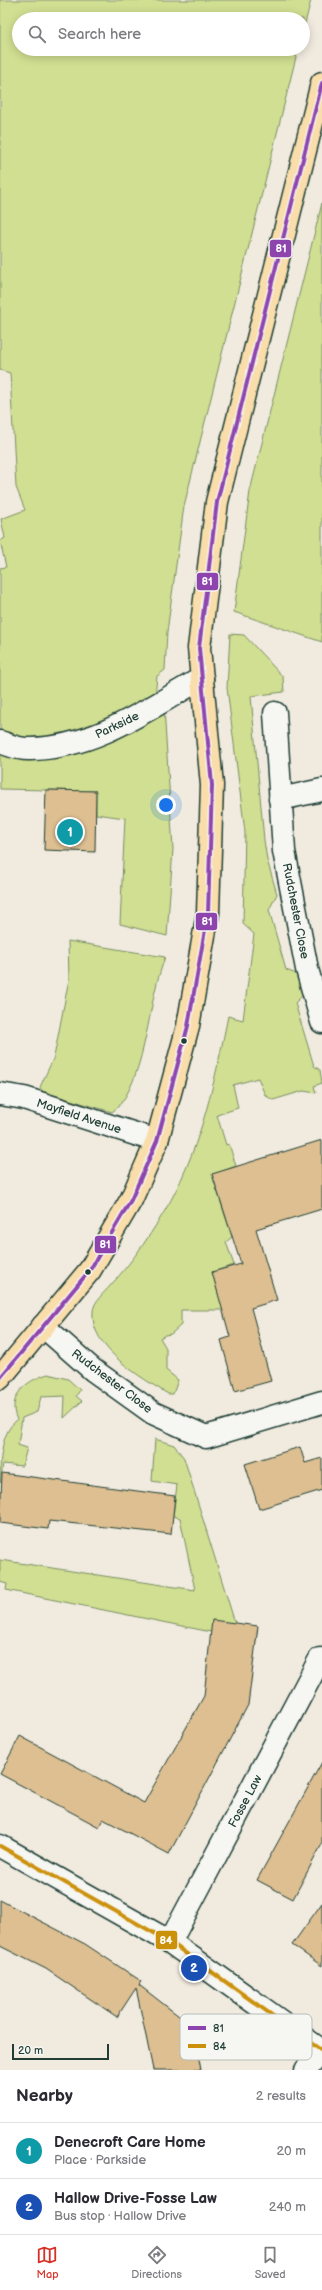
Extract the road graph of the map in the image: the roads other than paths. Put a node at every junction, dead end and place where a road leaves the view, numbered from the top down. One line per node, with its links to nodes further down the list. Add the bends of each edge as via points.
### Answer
1 (322, 83): 2 (main road, via 217,502 200,648)
2 (202, 678): 4 (street, Parkside, via 100,736 29,750); 9 (main road, via 212,785 208,913 188,1026)
3 (275, 713): 6 (street, Rudchester Close)
4 (0, 742)
5 (322, 790): 6 (street)
6 (280, 799): 7 (street, Rudchester Close, via 284,851 307,969)
7 (322, 1022)
8 (0, 1094): 9 (street, Mayfield Avenue, via 24,1098)
9 (157, 1142): 10 (main road, via 131,1200 90,1270)
10 (43, 1326): 11 (main road); 12 (street, Rudchester Close, via 93,1370 153,1413 206,1438)
11 (0, 1378)
12 (322, 1402)
13 (320, 1659): 15 (street, Fosse Law)
14 (0, 1846): 15 (street)
15 (170, 1942): 16 (street)
16 (270, 2014)
17 (312, 2044): 18 (street)
18 (322, 2051): 19 (street)
19 (306, 2070)

